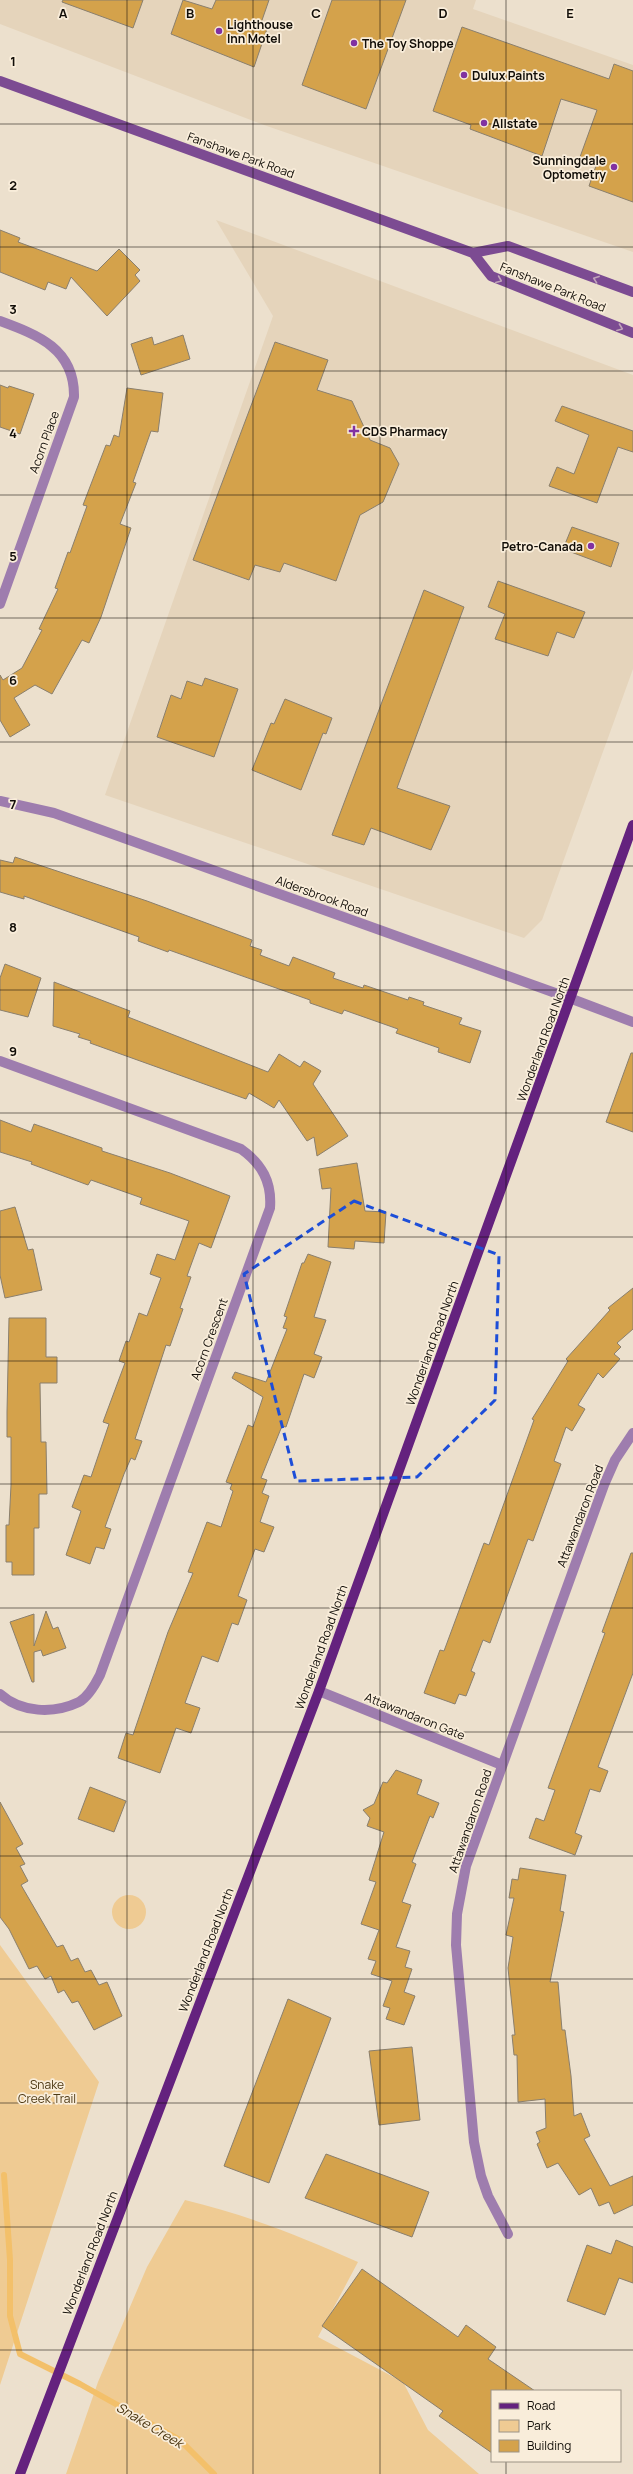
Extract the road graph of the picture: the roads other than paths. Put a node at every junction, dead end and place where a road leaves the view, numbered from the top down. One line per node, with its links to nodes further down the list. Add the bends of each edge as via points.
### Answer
1 (0, 81): 2 (main road, Fanshawe Park Road)
2 (473, 253): 3 (main road, Fanshawe Park Road, one-way to 2, via 508,246); 5 (main road, Fanshawe Park Road, one-way to 5, via 491,276)
3 (633, 292)
4 (0, 322): 6 (street, Acorn Place, via 35,334 55,347 66,364 74,386 74,397)
5 (633, 333)
6 (0, 604)
7 (0, 801): 9 (street, Aldersbrook Road, via 54,813)
8 (633, 825): 9 (main road, Wonderland Road North)
9 (572, 999): 10 (street, Aldersbrook Road); 13 (main road, Wonderland Road North)
10 (633, 1022)
11 (0, 1061): 14 (street, Acorn Crescent, via 241,1149 260,1167 271,1193 270,1208 94,1687 80,1701 54,1710 23,1708)
12 (633, 1433): 15 (street, Attawandaron Road, via 615,1460 604,1485)
13 (319, 1691): 15 (street, Attawandaron Gate); 17 (main road, Wonderland Road North)
14 (0, 1694)
15 (502, 1765): 16 (street, Attawandaron Road, via 466,1866 457,1914 456,1945 474,2142 488,2196)
16 (508, 2234)
17 (20, 2474)

